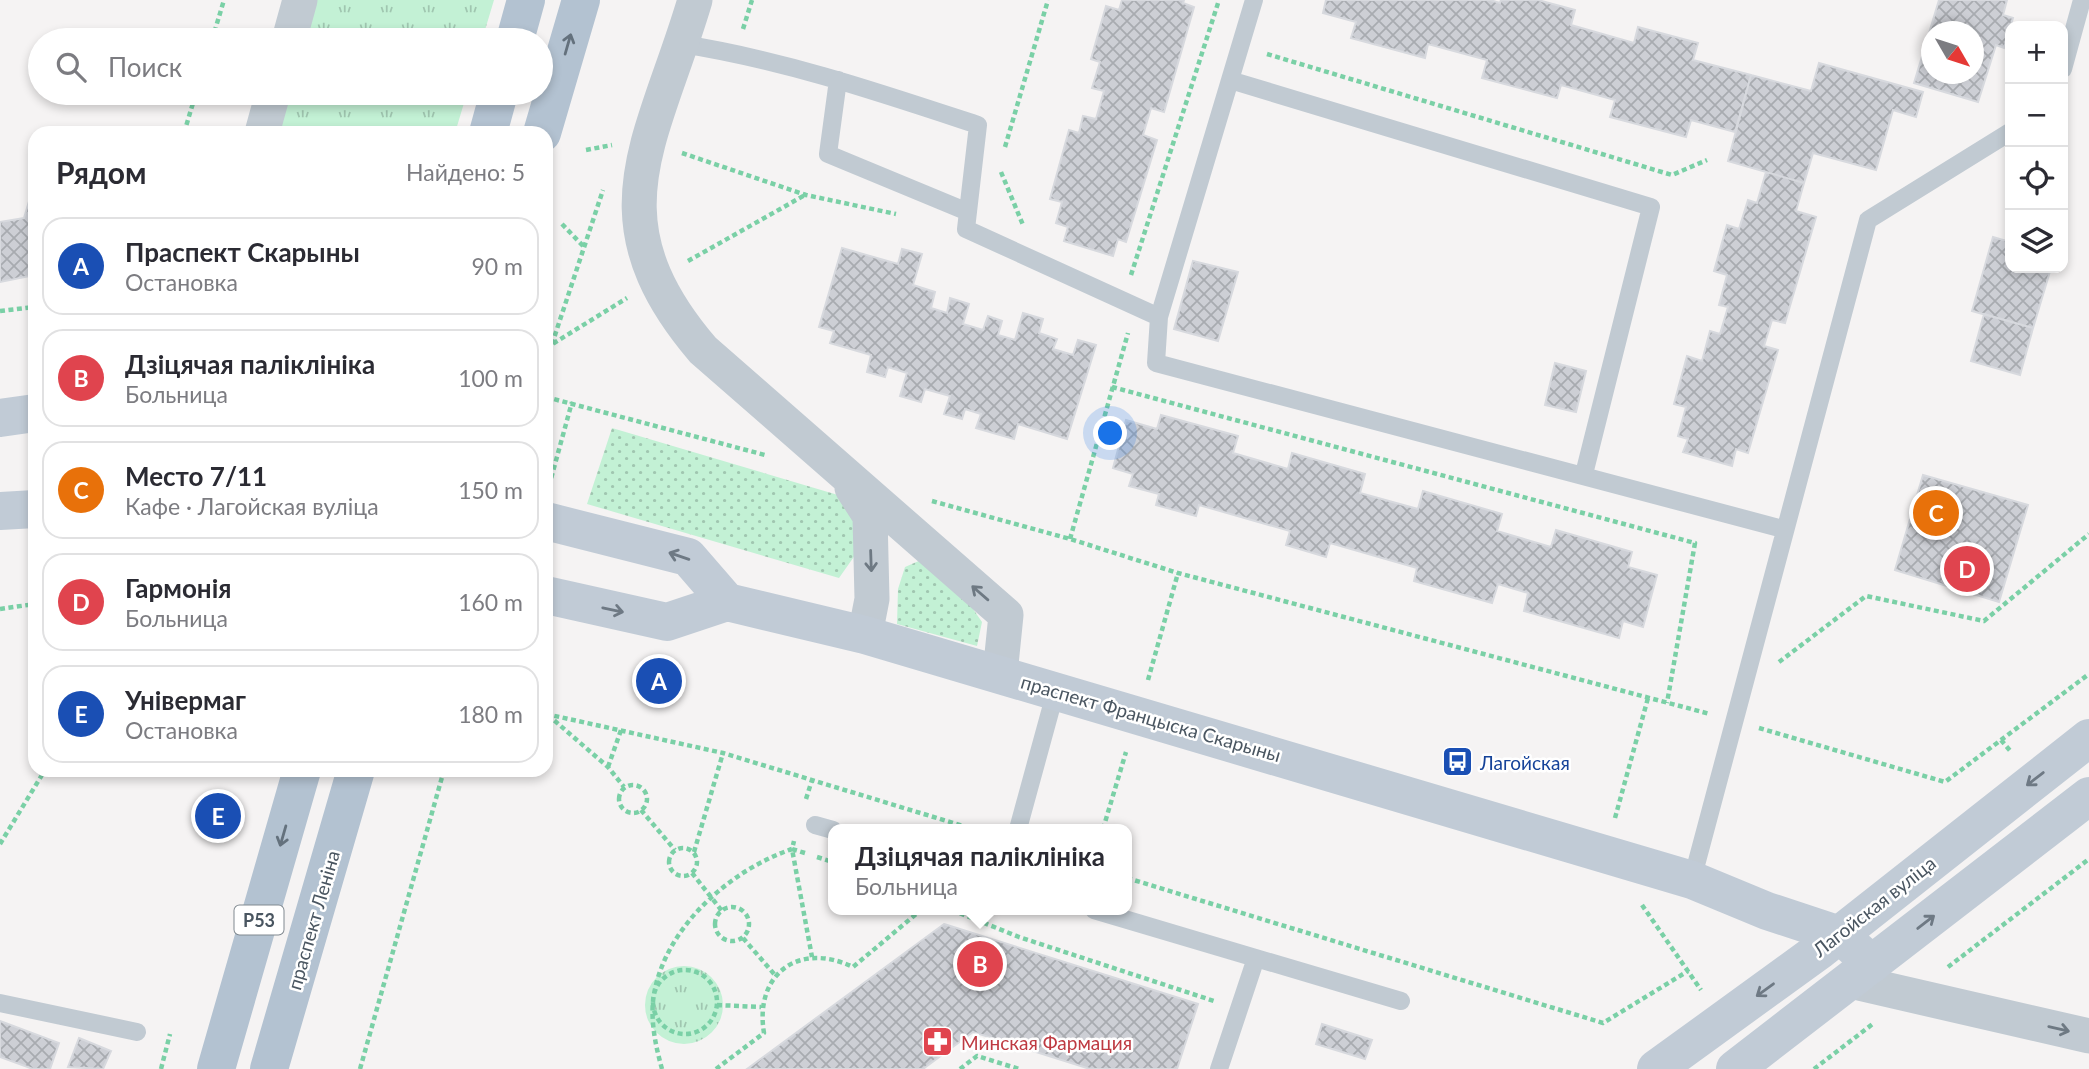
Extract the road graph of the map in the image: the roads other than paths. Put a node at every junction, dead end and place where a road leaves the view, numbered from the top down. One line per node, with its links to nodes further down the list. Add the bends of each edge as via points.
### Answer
1 (300, 0): 7 (street)
2 (526, 0): 8 (main road)
3 (581, 0): 13 (main road, one-way to 3)
4 (695, 0): 9 (street)
5 (1254, 0): 12 (lane)
6 (2082, 0): 10 (lane)
7 (292, 28)
8 (518, 28)
9 (682, 44): 11 (lane, via 735,52); 26 (street, via 632,142 637,208 654,279 674,315 703,350)
10 (2068, 51)
11 (838, 80): 21 (lane, via 828,154); 21 (lane, via 978,125)
12 (1230, 80): 22 (lane); 25 (lane, via 1651,207)
13 (553, 95)
14 (270, 105): 17 (street)
15 (496, 105): 18 (main road)
16 (550, 105): 19 (main road, one-way to 16)
17 (264, 126)
18 (490, 126)
19 (544, 126)
20 (2005, 135): 30 (lane, via 1868,220)
21 (968, 212): 22 (lane, via 966,229)
22 (1159, 317): 25 (lane, via 1156,363)
23 (28, 414): 24 (main road)
24 (0, 418)
25 (1584, 474): 30 (lane)
26 (844, 476): 33 (street, one-way to 33, via 870,516 872,599); 34 (street, one-way to 26, via 1006,615)
27 (28, 509): 28 (main road)
28 (0, 511)
29 (553, 523): 32 (main road, one-way to 29, via 688,557)
30 (1783, 529): 43 (lane)
31 (553, 597): 32 (main road, one-way to 32, via 667,622)
32 (727, 602): 33 (main road, праспект Францыска Скарыны)
33 (865, 635): 34 (main road, праспект Францыска Скарыны)
34 (1000, 674): 35 (main road, праспект Францыска Скарыны)
35 (1056, 690): 40 (lane); 43 (main road, праспект Францыска Скарыны)
36 (2089, 738): 45 (main road, Лагойская вуліца, one-way to 45)
37 (300, 777): 54 (main road, Р53, one-way to 54)
38 (354, 777): 55 (main road, праспект Леніна / Р53)
39 (2089, 796): 47 (main road, one-way to 39)
40 (1019, 824)
41 (815, 825): 42 (lane)
42 (828, 829)
43 (1692, 880): 45 (main road, праспект Францыска Скарыны)
44 (1111, 915): 46 (lane)
45 (1830, 942): 47 (main road, праспект Францыска Скарыны); 57 (main road, Лагойская вуліца, one-way to 57)
46 (1256, 958): 49 (lane); 56 (lane)
47 (1861, 972): 48 (street); 58 (main road)
48 (1922, 987): 51 (street); 53 (street, one-way to 53)
49 (1402, 1001)
50 (0, 1003): 52 (lane)
51 (2089, 1013)
52 (137, 1032)
53 (2089, 1036)
54 (216, 1069)
55 (269, 1069)
56 (1219, 1069)
57 (1656, 1069)
58 (1735, 1069)

